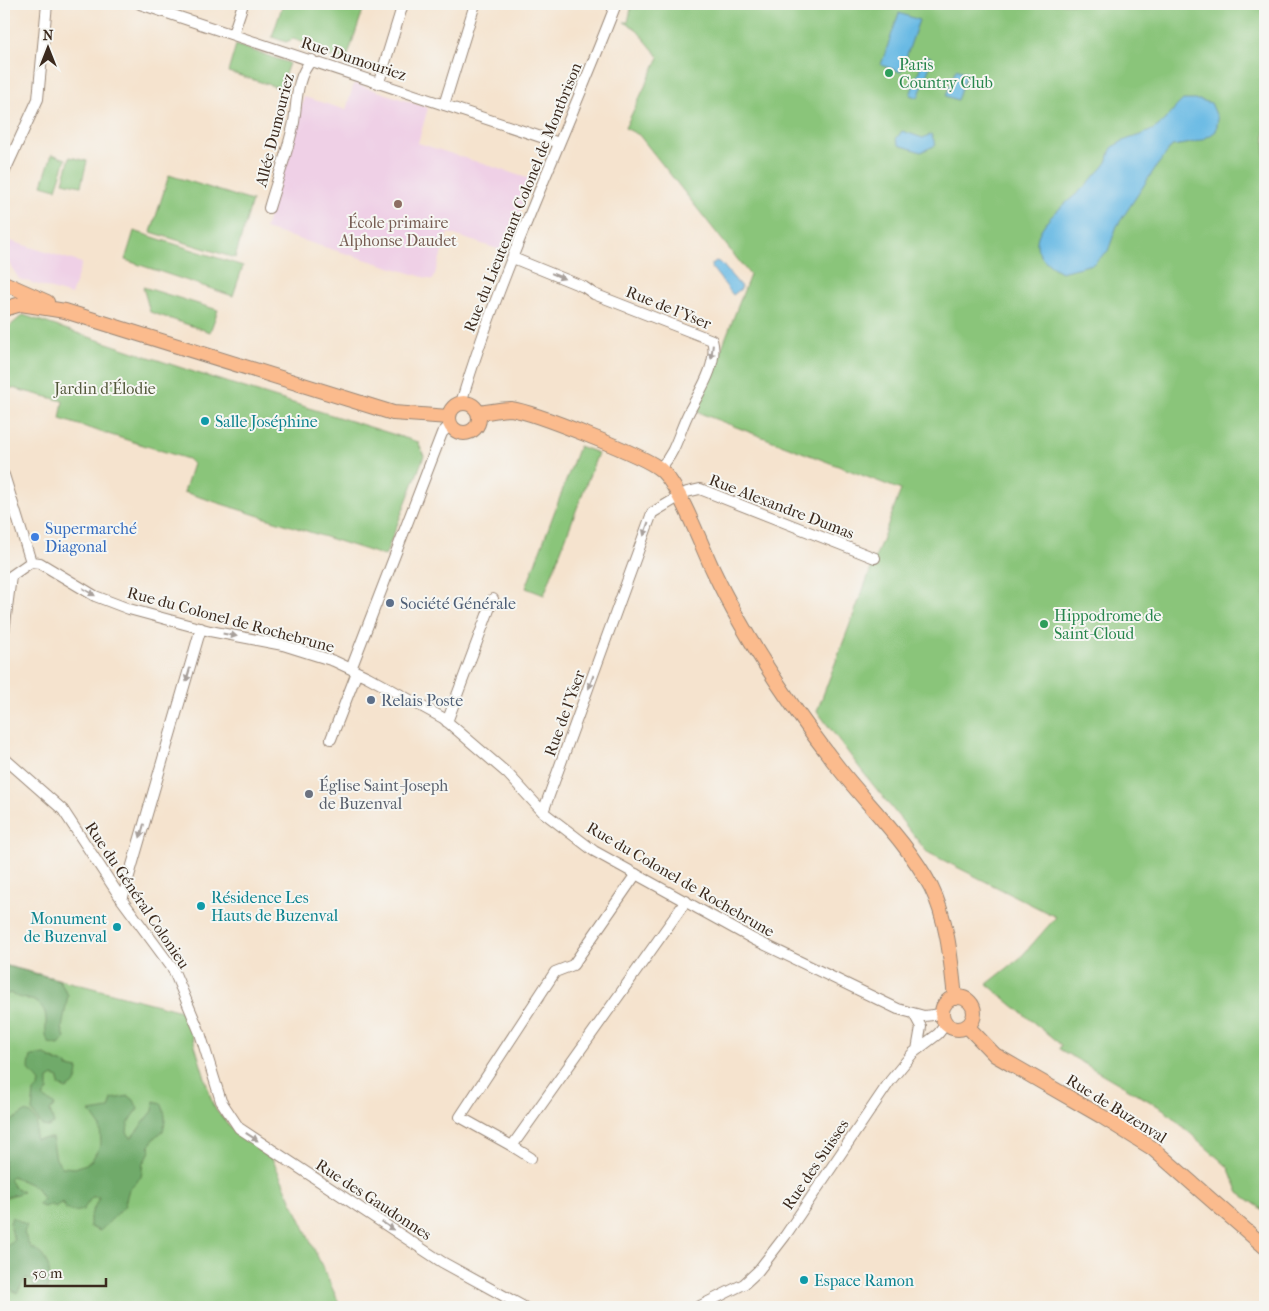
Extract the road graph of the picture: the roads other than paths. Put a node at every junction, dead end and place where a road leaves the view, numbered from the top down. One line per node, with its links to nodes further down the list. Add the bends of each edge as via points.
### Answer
1 (47, 4): 13 (street, via 38,99)
2 (140, 4): 7 (street, Rue Dumouriez)
3 (243, 4): 8 (street)
4 (403, 4): 10 (street)
5 (475, 4): 11 (street)
6 (616, 4): 12 (street, Rue du Lieutenant Colonel de Montbrison)
7 (163, 7): 8 (street, Rue Dumouriez)
8 (234, 34): 9 (street, Rue Dumouriez)
9 (312, 60): 10 (street, Rue Dumouriez); 14 (street, Allée Dumouriez, via 307,65 296,97 294,122)
10 (379, 82): 11 (street, Rue Dumouriez)
11 (444, 104): 12 (street, Rue Dumouriez)
12 (559, 143): 15 (street, Rue du Lieutenant Colonel de Montbrison)
13 (4, 173)
14 (269, 208)
15 (513, 258): 20 (street, Rue du Lieutenant Colonel de Montbrison, via 464,385); 23 (street, Rue de l'Yser, one-way to 23, via 712,340 714,354 698,397 674,451)
16 (4, 284): 17 (main road); 19 (main road)
17 (4, 303)
18 (4, 309): 19 (main road, via 21,304)
19 (66, 311): 22 (main road, via 393,414)
20 (461, 403): 21 (main road, via 472,404); 22 (main road, via 455,406)
21 (479, 413): 22 (main road, via 478,425 470,432 458,432); 23 (main road, via 508,409 526,413)
22 (449, 421): 32 (street, via 378,599)
23 (660, 468): 25 (main road)
24 (4, 475): 27 (street)
25 (679, 496): 26 (street, Rue Alexandre Dumas, via 700,489); 36 (street, Rue de l'Yser, one-way to 36, via 652,513); 40 (main road, via 723,592 762,659 834,762 911,857 931,888 946,934)
26 (875, 558)
27 (31, 562): 28 (street); 30 (street, Rue du Colonel de Rochebrune, one-way to 30, via 47,566 95,596 149,615)
28 (7, 575): 31 (street)
29 (493, 599): 33 (street)
30 (201, 628): 32 (street, Rue du Colonel de Rochebrune, one-way to 32, via 283,645); 38 (street, one-way to 38)
31 (4, 632)
32 (354, 670): 33 (street, Rue du Colonel de Rochebrune); 34 (street)
33 (447, 722): 36 (street, Rue du Colonel de Rochebrune, via 508,774)
34 (331, 740)
35 (4, 758): 38 (street, Rue du Général Colonieu, via 63,810)
36 (544, 812): 37 (street, Rue du Colonel de Rochebrune, via 594,851)
37 (636, 874): 39 (street, Rue du Colonel de Rochebrune); 46 (street, via 574,965 555,972 460,1117)
38 (122, 900): 45 (street, Rue du Général Colonieu, via 173,969 195,1017)
39 (686, 901): 41 (street, Rue du Colonel de Rochebrune, via 761,943); 46 (street)
40 (955, 998): 42 (main road, via 945,1004); 43 (main road, via 966,1000 973,1008 973,1019)
41 (914, 1014): 42 (street, Rue du Colonel de Rochebrune); 44 (street, via 921,1027)
42 (944, 1019): 43 (main road, via 955,1029); 44 (street, Rue des Suisses, via 938,1034)
43 (968, 1026): 48 (main road, Rue de Buzenval, via 995,1055 1152,1148)
44 (917, 1050): 50 (street, Rue des Suisses, via 890,1081 758,1271 744,1284)
45 (220, 1101): 49 (street, Rue des Gaudonnes, one-way to 49, via 239,1128 442,1262)
46 (512, 1146): 47 (street)
47 (531, 1158)
48 (1265, 1247)
49 (524, 1307)
50 (698, 1307)

